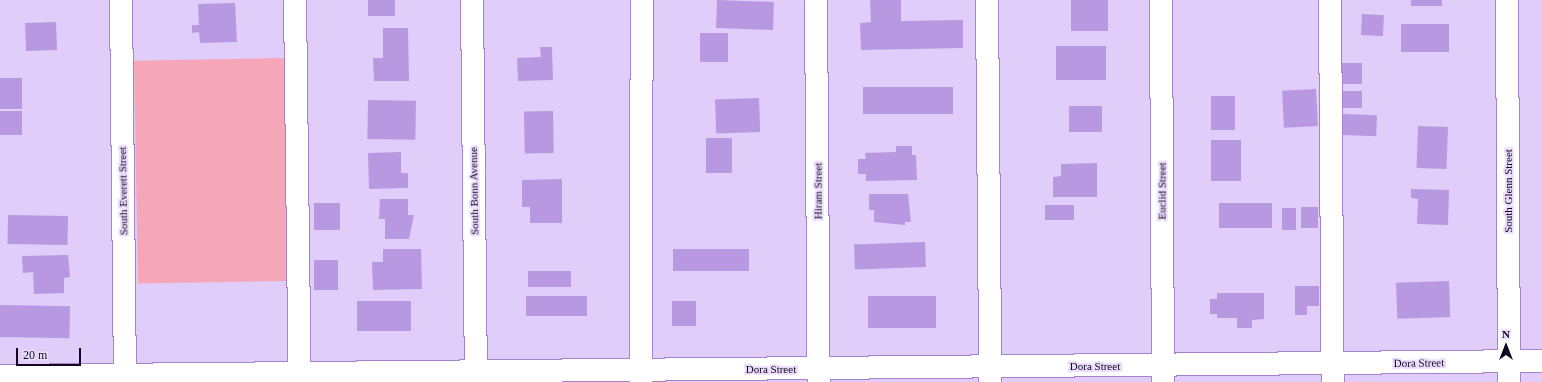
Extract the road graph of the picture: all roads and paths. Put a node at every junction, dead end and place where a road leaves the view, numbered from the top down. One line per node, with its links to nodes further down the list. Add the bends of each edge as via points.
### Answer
1 (121, 0): 20 (street, South Everett Street)
2 (295, 0): 19 (street)
3 (472, 0): 18 (street, South Bonn Avenue)
4 (642, 0): 16 (street)
5 (816, 0): 17 (street, Hiram Street)
6 (987, 0): 14 (street)
7 (1161, 0): 13 (street, Euclid Street)
8 (1330, 0): 12 (street)
9 (1507, 0): 11 (street, South Glenn Street)
10 (1542, 361): 11 (street, Dora Street)
11 (1509, 372): 12 (street, Dora Street)
12 (1333, 373): 13 (street, Dora Street)
13 (1163, 374): 14 (street, Dora Street)
14 (990, 375): 17 (street, Dora Street)
15 (0, 376): 20 (street, Dora Street)
16 (641, 376): 17 (street, Dora Street); 18 (street, Dora Street)
17 (819, 376)
18 (476, 377): 19 (street, Dora Street)
19 (300, 378): 20 (street, Dora Street)
20 (125, 379)

